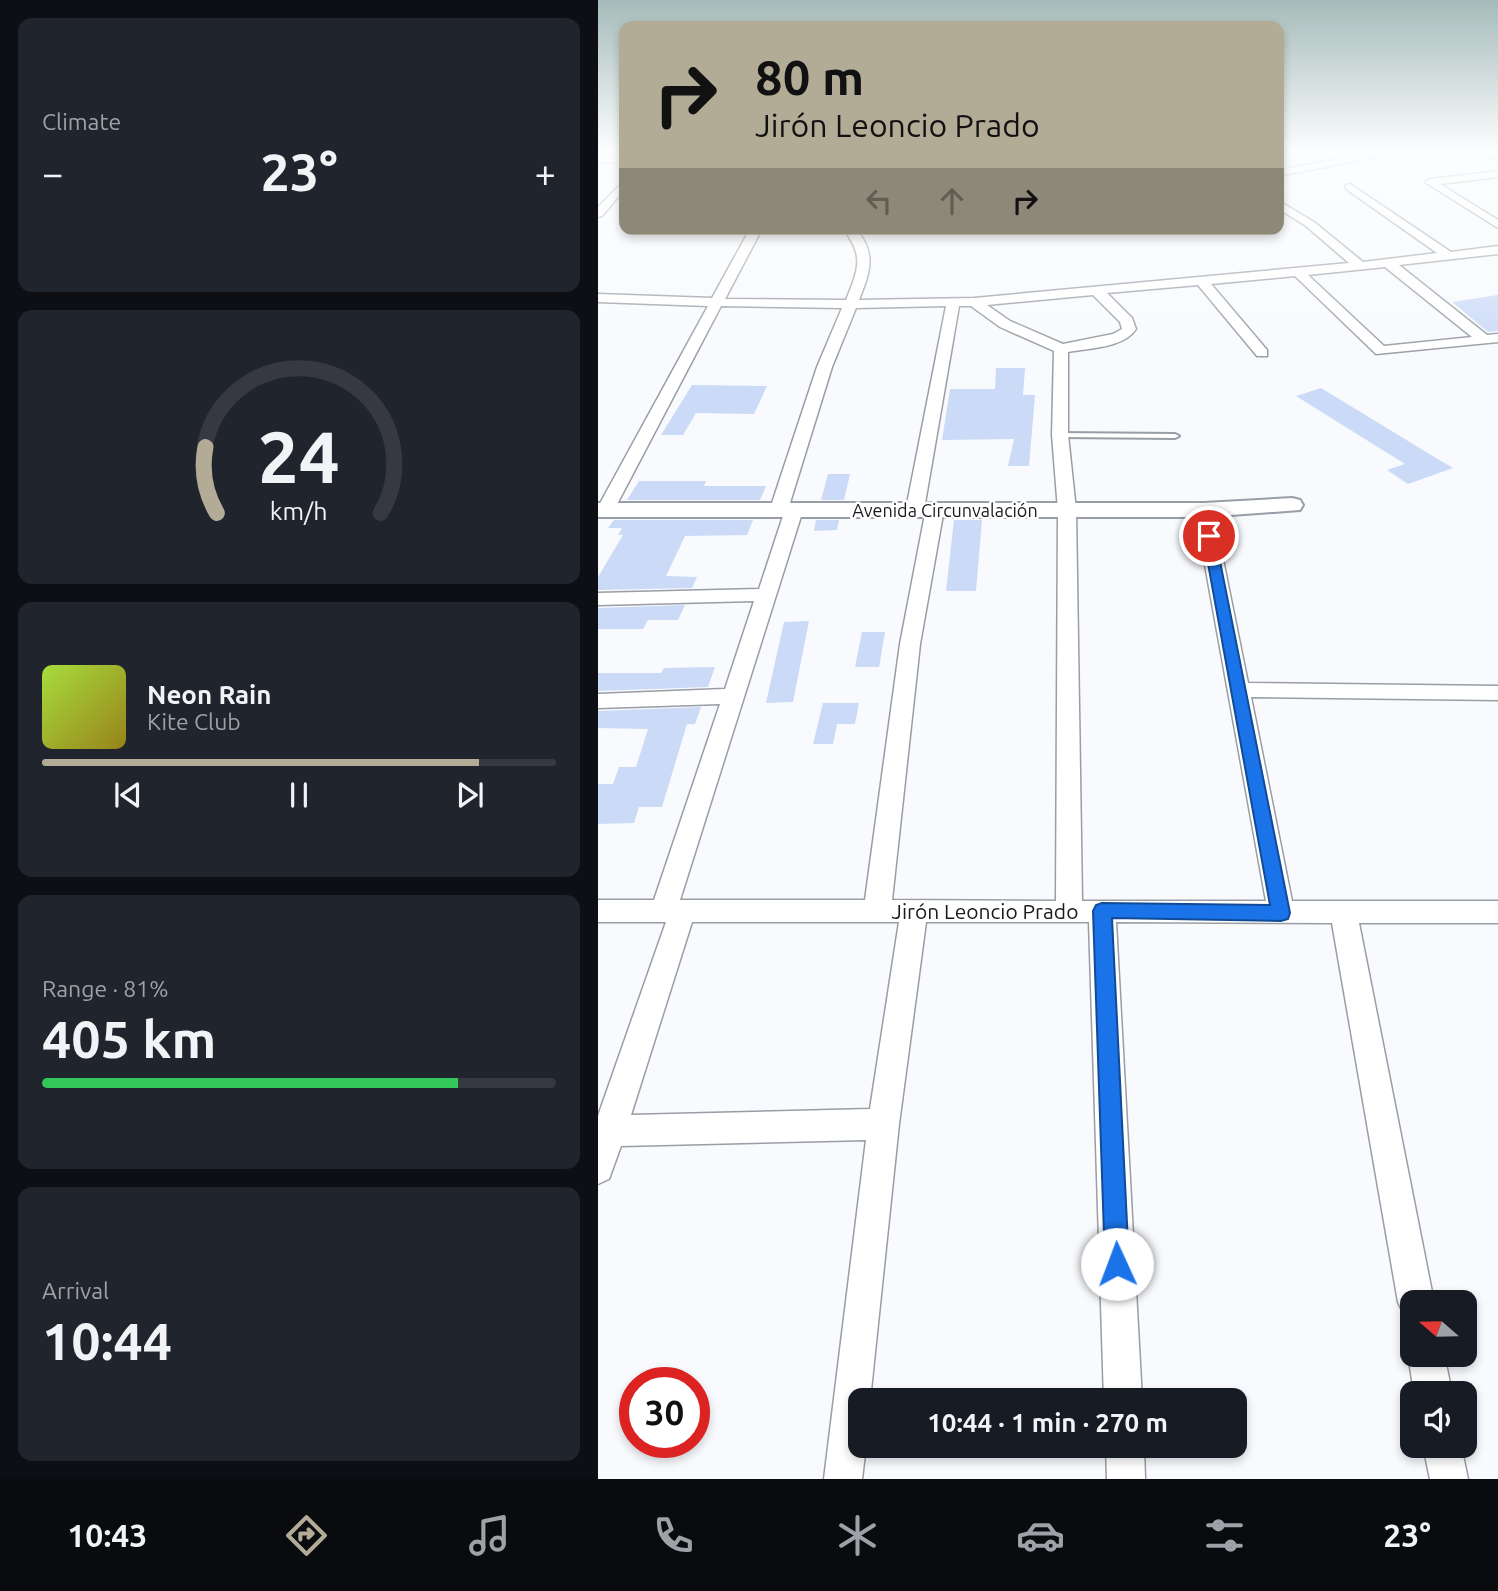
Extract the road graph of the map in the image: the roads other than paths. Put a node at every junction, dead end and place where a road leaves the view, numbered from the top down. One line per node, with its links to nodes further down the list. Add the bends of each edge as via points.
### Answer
1 (1305, 221): 9 (street)
2 (1399, 221): 7 (street)
3 (753, 235): 15 (street)
4 (855, 235): 17 (street, via 865,256)
5 (1498, 250): 6 (street)
6 (1475, 253): 7 (street); 10 (street)
7 (1449, 256): 8 (street)
8 (1388, 263): 9 (street); 20 (street)
9 (1360, 266): 11 (street)
10 (1498, 266)
11 (1297, 271): 12 (street); 20 (street, via 1381,351)
12 (1200, 279): 13 (street); 22 (street)
13 (1096, 290): 16 (street); 21 (street, via 1127,321 1129,329 1117,338)
14 (603, 298): 15 (street); 19 (street)
15 (719, 302): 17 (street); 27 (street)
16 (974, 302): 18 (street); 21 (street, via 1005,324)
17 (851, 304): 18 (street); 28 (street, via 819,383)
18 (953, 304): 26 (street)
19 (598, 312)
20 (1491, 339)
21 (1061, 349): 23 (street)
22 (1262, 354)
23 (1059, 435): 24 (lane); 29 (street)
24 (1175, 436)
25 (1292, 505): 30 (street, Avenida Circunvalación)
26 (925, 509): 28 (street, Avenida Circunvalación); 29 (street, Avenida Circunvalación); 41 (street)
27 (602, 510): 28 (street, Avenida Circunvalación)
28 (786, 510): 31 (street)
29 (1067, 510): 30 (street, Avenida Circunvalación); 39 (street)
30 (1204, 510): 33 (street)
31 (766, 595): 32 (street); 35 (street)
32 (598, 599)
33 (1237, 691): 34 (street); 44 (street)
34 (1498, 693)
35 (733, 696): 36 (street); 37 (street)
36 (598, 701)
37 (673, 910): 38 (street, Jirón Leoncio Prado); 41 (street, Jirón Leoncio Prado); 47 (street)
38 (598, 911)
39 (1069, 911): 40 (street, Jirón Leoncio Prado); 42 (street, Jirón Leoncio Prado)
40 (1102, 911): 44 (street, Jirón Leoncio Prado); 50 (street)
41 (877, 912): 42 (street, Jirón Leoncio Prado)
42 (914, 912): 46 (street)
43 (1498, 912): 45 (street, Jirón Leoncio Prado)
44 (1281, 913): 45 (street, Jirón Leoncio Prado)
45 (1344, 913): 49 (street)
46 (883, 1124): 47 (street); 53 (street)
47 (604, 1130): 48 (street)
48 (598, 1168)
49 (1414, 1290)
50 (1122, 1388)
51 (1125, 1458): 54 (street)
52 (1444, 1458): 55 (street)
53 (843, 1479)
54 (1126, 1479)
55 (1448, 1479)

